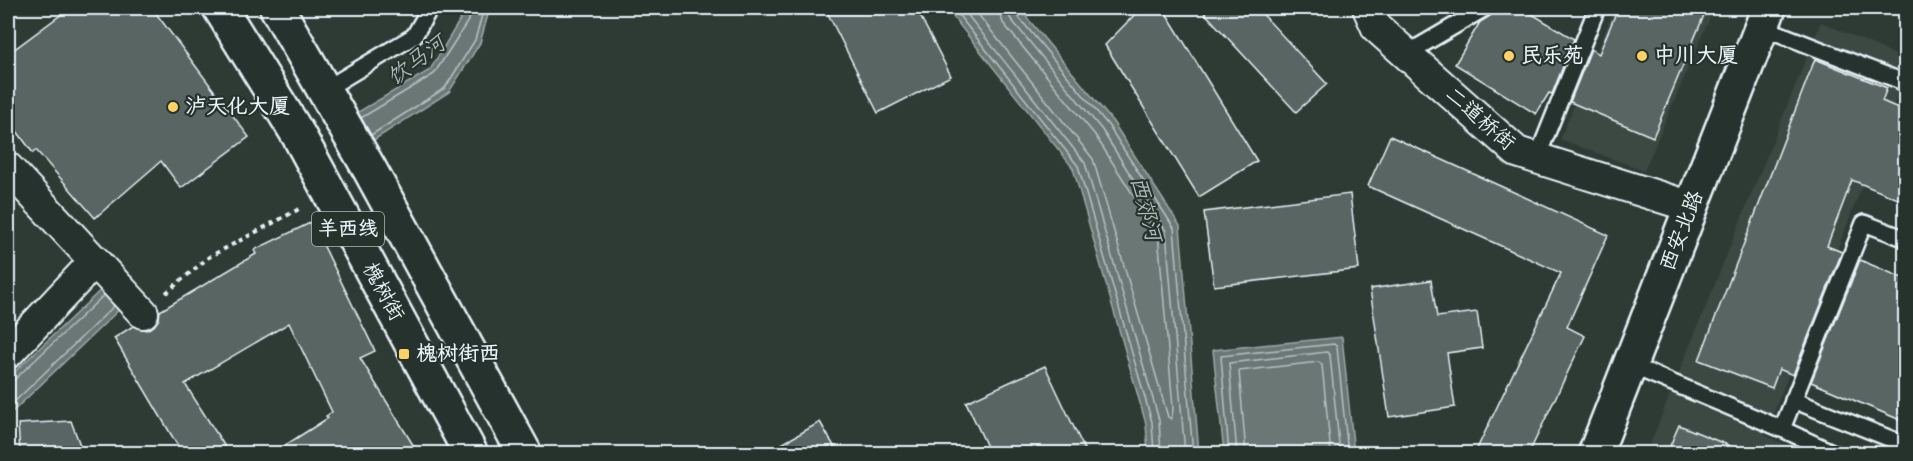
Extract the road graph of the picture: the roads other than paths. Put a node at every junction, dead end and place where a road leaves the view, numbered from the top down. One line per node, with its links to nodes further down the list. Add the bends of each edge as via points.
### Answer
1 (220, 8): 22 (main road, 槐树街 / 羊西线, via 299,136)
2 (277, 8): 10 (main road, 羊西线)
3 (430, 8): 10 (lane, via 414,36)
4 (1368, 8): 8 (street, 二道桥街, via 1377,28)
5 (1485, 8): 8 (lane)
6 (1597, 8): 11 (lane)
7 (1765, 17): 9 (lane); 13 (main road, 西安北路)
8 (1406, 54): 11 (street, 二道桥街, via 1517,152)
9 (1905, 83)
10 (324, 90): 23 (main road, 羊西线)
11 (1537, 158): 13 (street, 二道桥街)
12 (8, 168): 15 (street)
13 (1692, 207): 18 (main road, 西安北路)
14 (1905, 239): 19 (lane, via 1864,223)
15 (95, 261): 16 (street); 17 (street)
16 (143, 313)
17 (8, 353)
18 (1630, 365): 20 (lane); 24 (main road, 西安北路)
19 (1793, 400): 20 (lane); 21 (lane)
20 (1782, 429): 25 (lane)
21 (1905, 445)
22 (471, 453)
23 (525, 453)
24 (1595, 453)
25 (1836, 453)

